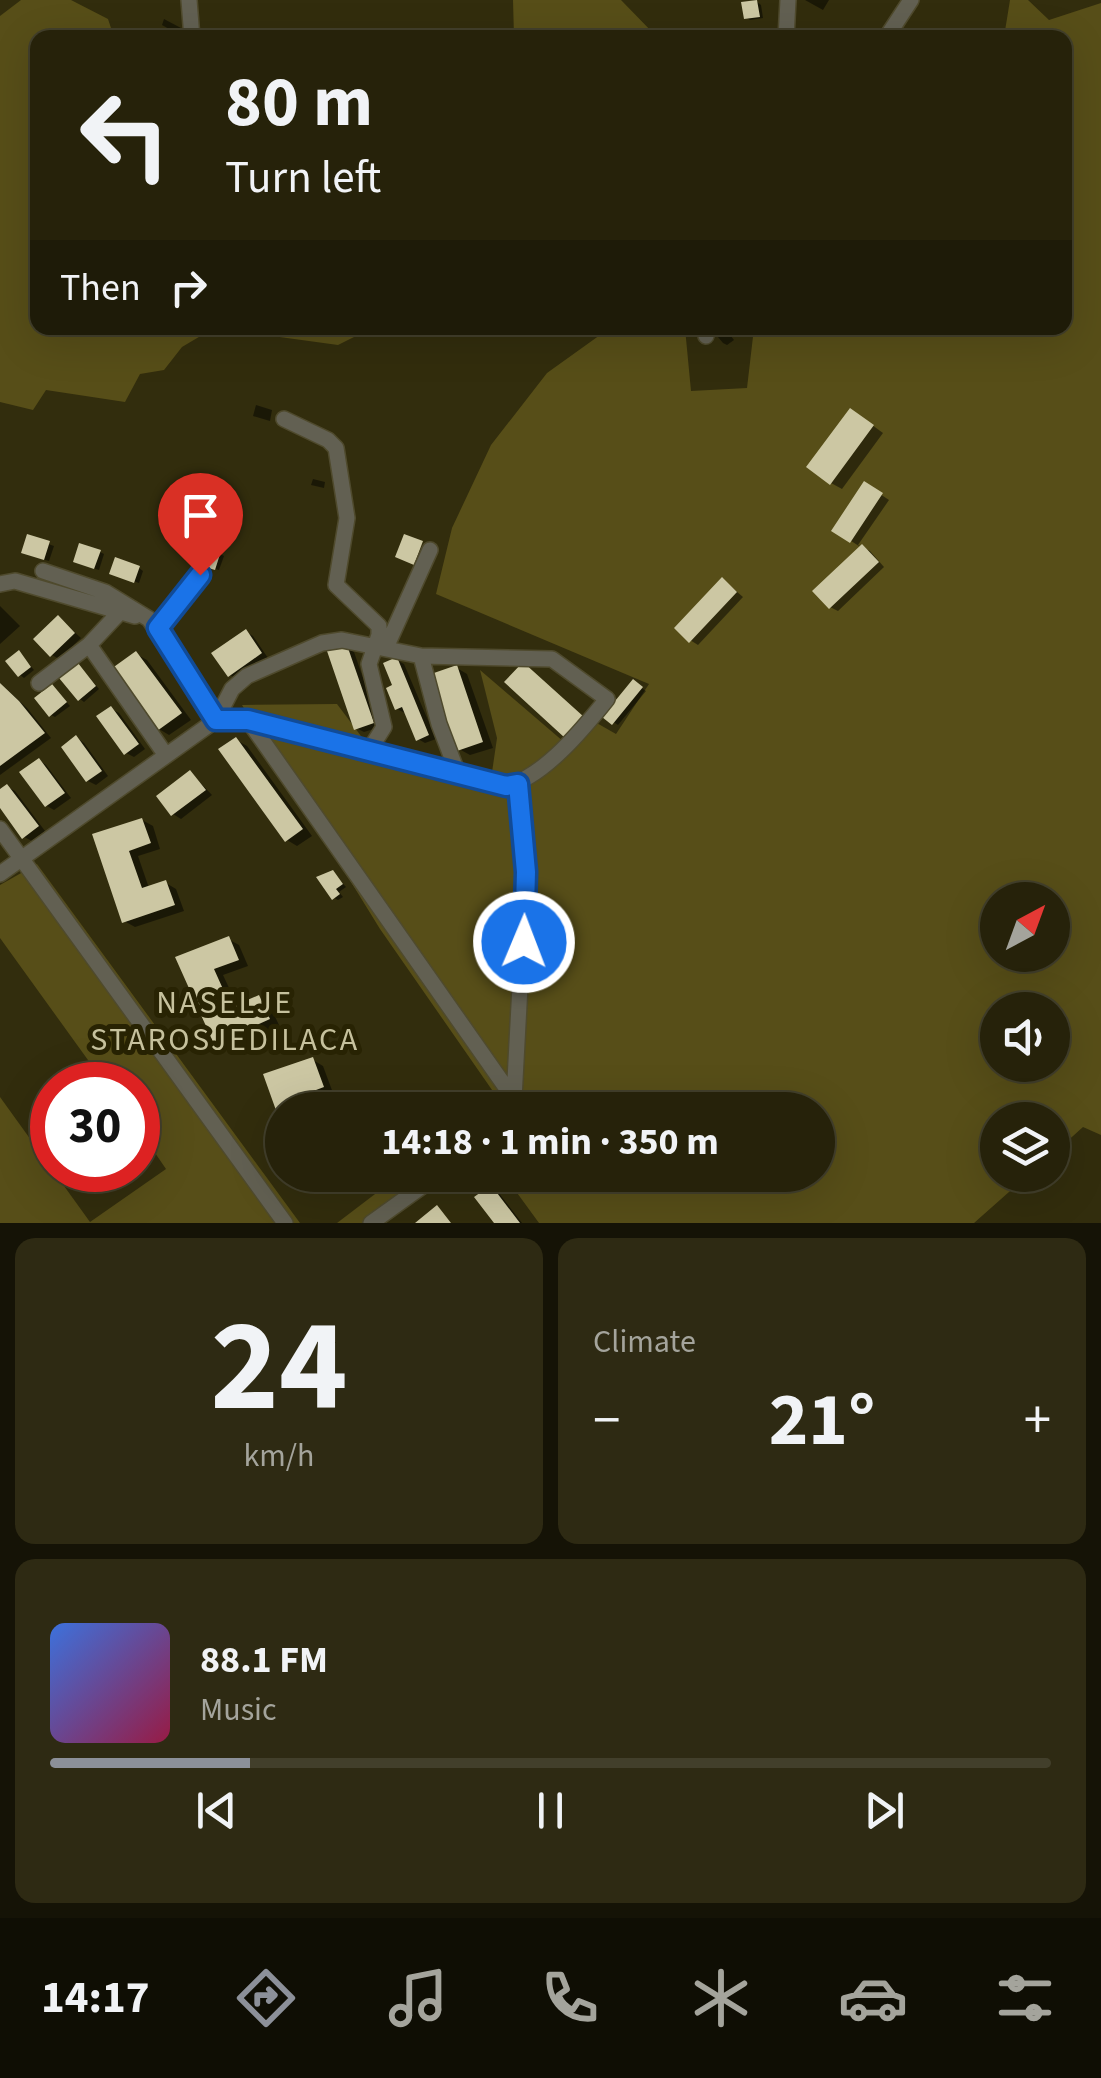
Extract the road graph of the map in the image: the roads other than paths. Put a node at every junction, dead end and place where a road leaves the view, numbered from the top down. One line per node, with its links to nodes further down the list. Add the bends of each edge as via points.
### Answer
1 (189, 0): 4 (street)
2 (788, 0): 5 (street)
3 (911, 0): 6 (street)
4 (191, 30)
5 (786, 30)
6 (891, 30)
7 (284, 419): 15 (street, via 336,448 347,518 336,585 379,626)
8 (430, 550): 15 (street, via 389,641)
9 (43, 571): 13 (street, via 105,592)
10 (200, 575): 13 (street)
11 (0, 584): 12 (street, via 15,582)
12 (120, 613): 13 (street); 14 (street)
13 (153, 624): 18 (street)
14 (88, 645): 17 (street); 21 (street)
15 (376, 648): 16 (street); 18 (street, via 342,640 322,644 247,676); 20 (street, via 369,664 384,728)
16 (422, 656): 22 (street); 23 (street, via 552,659 607,699 578,734)
17 (39, 683)
18 (216, 720): 19 (street); 21 (street)
19 (248, 720): 20 (street); 27 (street)
20 (370, 750): 22 (street)
21 (165, 754): 25 (street)
22 (458, 774): 23 (street)
23 (518, 784): 28 (street, via 526,872)
24 (0, 829): 25 (street)
25 (21, 859): 26 (street); 30 (street)
26 (0, 874)
27 (503, 1092)
28 (513, 1092)
29 (414, 1192): 31 (street)
30 (285, 1223)
31 (371, 1223)

